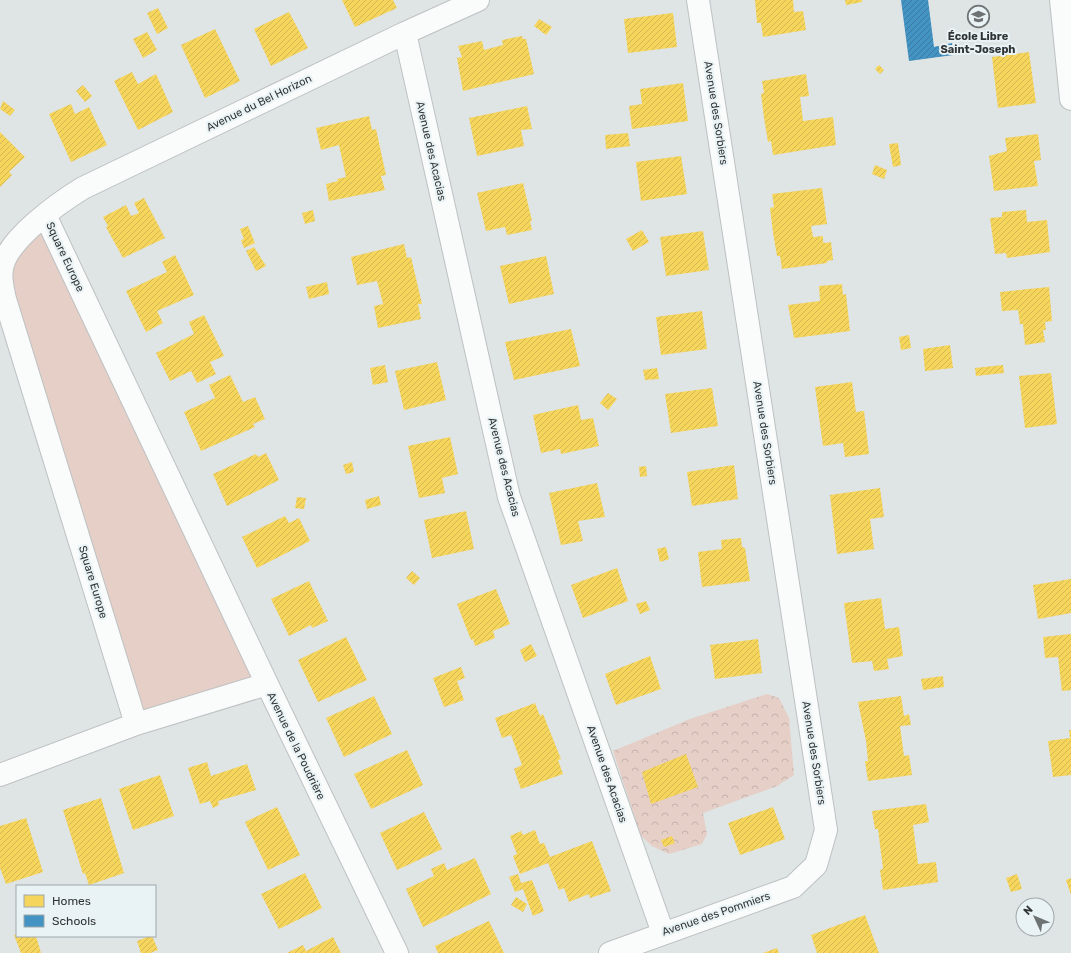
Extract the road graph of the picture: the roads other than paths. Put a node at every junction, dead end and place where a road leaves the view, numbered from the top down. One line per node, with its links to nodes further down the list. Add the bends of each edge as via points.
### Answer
1 (478, 0): 4 (street, Avenue du Bel Horizon)
2 (698, 0): 10 (street, Avenue des Sorbiers, via 826,830)
3 (1061, 0): 5 (street)
4 (405, 33): 6 (street, Avenue du Bel Horizon, via 83,188 64,199); 11 (street, Avenue des Acacias, via 509,496)
5 (1071, 99)
6 (45, 215): 7 (street, Square Europe); 8 (street, Square Europe, via 19,240 7,256 2,268 2,284)
7 (267, 684): 8 (street, Avenue de la Poudrière); 12 (street, Avenue de la Poudrière)
8 (136, 724): 9 (street, Avenue de la Poudrière)
9 (0, 775)
10 (816, 865): 11 (street, Avenue des Pommiers, via 793,887)
11 (663, 933): 13 (street, Avenue des Pommiers)
12 (397, 953)
13 (610, 953)

